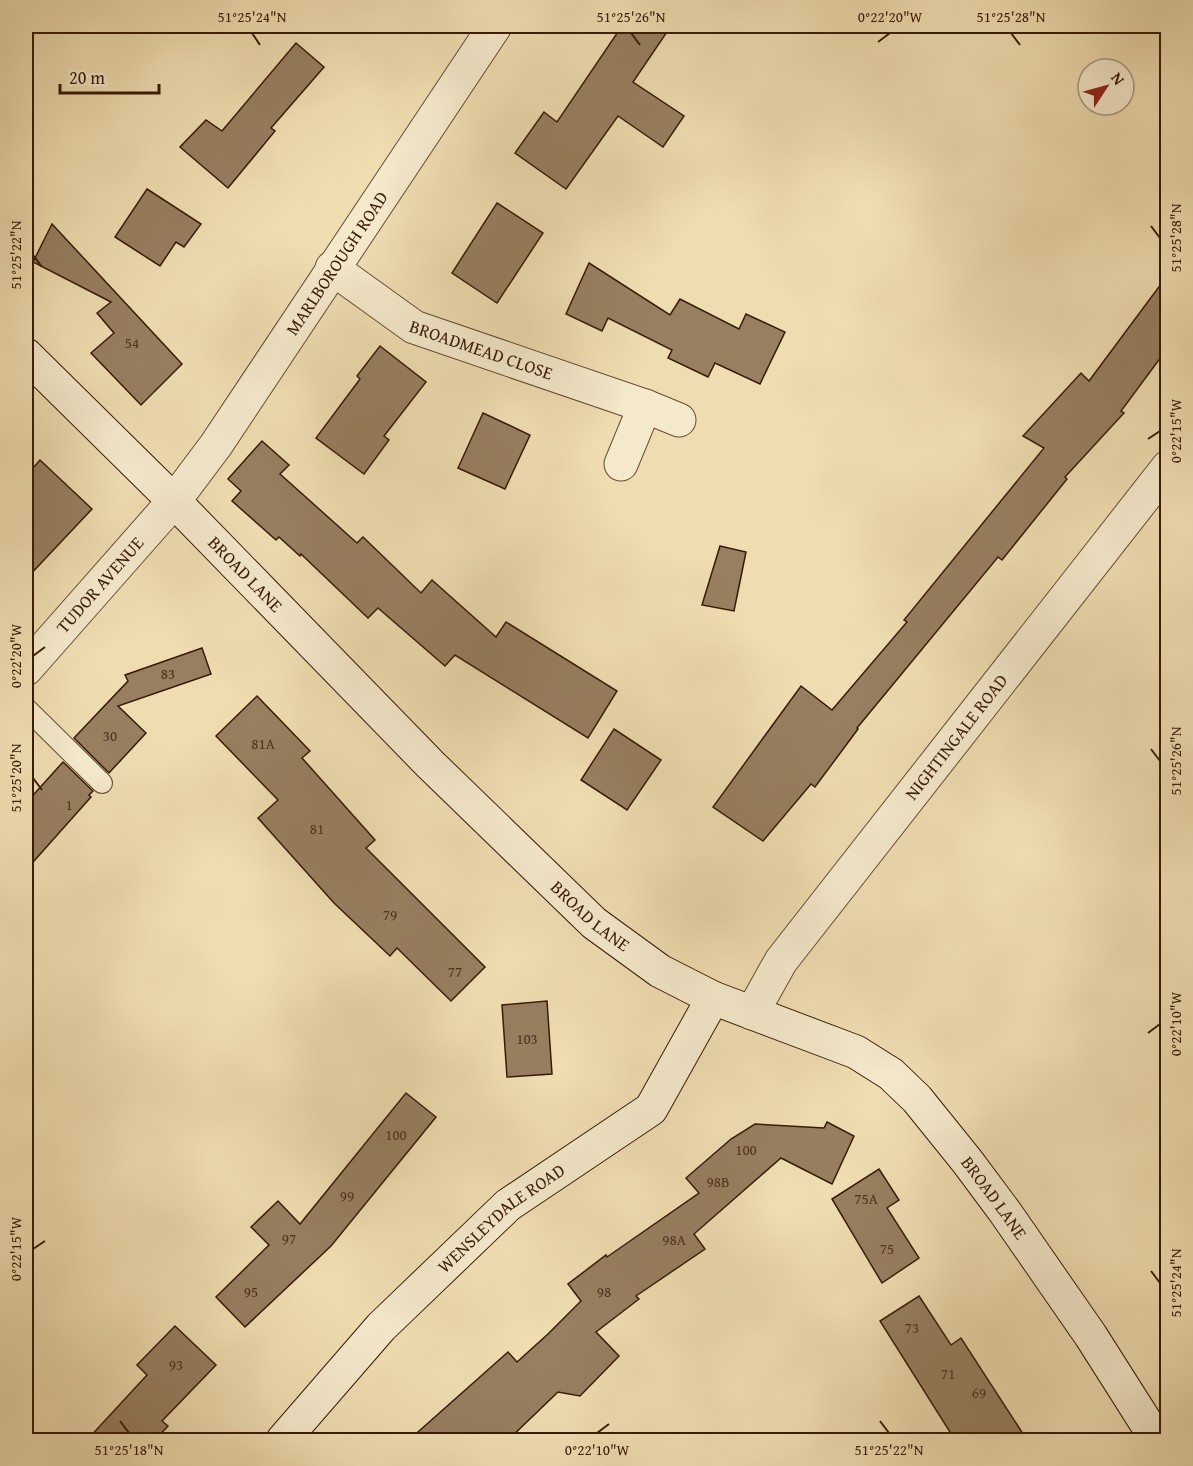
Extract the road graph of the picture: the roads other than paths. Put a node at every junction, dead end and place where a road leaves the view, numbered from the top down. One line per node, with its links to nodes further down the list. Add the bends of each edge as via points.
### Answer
1 (495, 26): 2 (street, MARLBOROUGH ROAD)
2 (332, 268): 4 (street, BROADMEAD CLOSE, via 414,327); 8 (street, MARLBOROUGH ROAD, via 250,395)
3 (26, 355): 8 (street, BROAD LANE)
4 (645, 406): 5 (street, BROADMEAD CLOSE); 6 (street)
5 (679, 420)
6 (621, 464)
7 (1167, 467): 13 (street, NIGHTINGALE ROAD, via 781,961)
8 (174, 501): 9 (street, TUDOR AVENUE); 12 (street, BROAD LANE, via 430,764 594,923 660,971)
9 (26, 669)
10 (26, 708): 11 (lane)
11 (102, 783)
12 (713, 998): 13 (street, BROAD LANE); 14 (street, WENSLEYDALE ROAD, via 651,1109 508,1205 381,1327)
13 (752, 1013): 15 (street, BROAD LANE, via 856,1052 891,1074 916,1099 1005,1212)
14 (283, 1440)
15 (1157, 1440)

